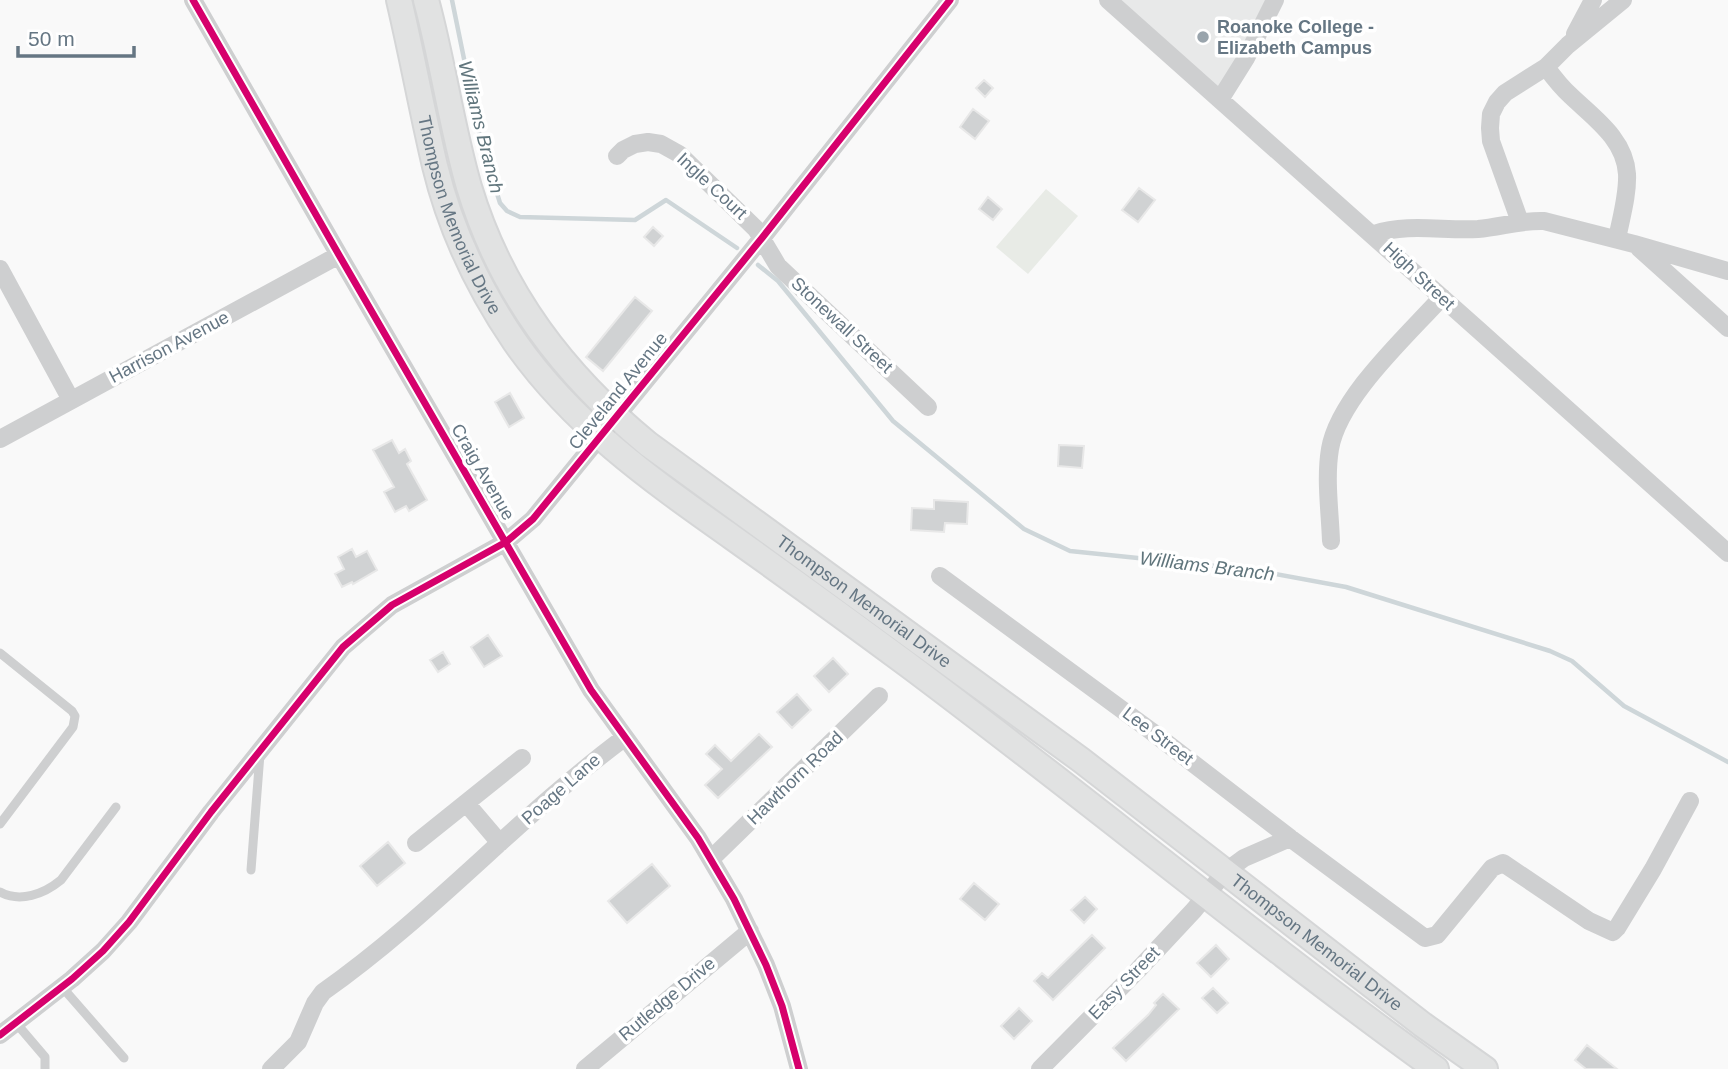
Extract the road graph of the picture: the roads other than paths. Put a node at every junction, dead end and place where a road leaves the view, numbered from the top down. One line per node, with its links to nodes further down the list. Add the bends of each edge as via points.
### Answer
1 (193, 0): 17 (street, Craig Avenue)
2 (398, 0): 26 (main road, Thompson Memorial Drive, via 436,169 467,257 493,307 537,371)
3 (426, 0): 24 (main road, Thompson Memorial Drive, via 457,141 485,233 513,289 550,346)
4 (950, 0): 15 (street, Cleveland Avenue)
5 (1108, 0): 11 (street, High Street)
6 (1275, 0): 11 (street)
7 (1593, 0): 9 (street)
8 (1623, 0): 9 (street)
9 (1568, 45): 10 (street)
10 (1546, 67): 13 (street, via 1505,93 1492,114 1491,141); 16 (street, via 1605,127 1626,162)
11 (1221, 98): 14 (street, High Street)
12 (617, 156): 15 (street, Ingle Court, via 635,144 648,142 671,148)
13 (1520, 222): 14 (street, via 1479,229 1390,229); 16 (street, via 1544,221)
14 (1374, 234): 20 (street, High Street)
15 (762, 238): 23 (street, Stonewall Street, via 778,267); 24 (street, Cleveland Avenue)
16 (1625, 241): 19 (street); 21 (street)
17 (338, 255): 22 (street, Harrison Avenue); 28 (street, Craig Avenue)
18 (0, 269): 22 (street)
19 (1728, 271)
20 (1442, 297): 27 (street, via 1357,392 1337,424 1328,470); 29 (street, High Street)
21 (1728, 328)
22 (71, 400): 25 (street, Harrison Avenue)
23 (928, 407)
24 (617, 418): 26 (street, Cleveland Avenue); 45 (main road, Thompson Memorial Drive, via 1081,760)
25 (0, 439)
26 (600, 439): 28 (street, Cleveland Avenue, via 533,519); 47 (main road, Thompson Memorial Drive, via 910,667)
27 (1331, 541)
28 (506, 542): 33 (street, Craig Avenue, via 591,690); 34 (street, Cleveland Avenue, via 392,605 364,626)
29 (1728, 553)
30 (940, 576): 40 (street, Lee Street)
31 (0, 653): 39 (lane, via 75,716 73,727)
32 (879, 696): 43 (street, Hawthorn Road)
33 (624, 738): 42 (street, Poage Lane); 43 (street, Craig Avenue)
34 (261, 748): 44 (lane); 49 (street, Cleveland Avenue, via 129,922)
35 (522, 758): 37 (street)
36 (1690, 801): 40 (street, Lee Street, via 1613,932 1503,863 1492,868 1437,935 1425,938)
37 (466, 803): 41 (street); 42 (street)
38 (116, 807): 46 (lane, via 53,887 24,897)
39 (0, 824)
40 (1290, 838): 45 (street, via 1244,858)
41 (416, 843)
42 (500, 843): 54 (street, Poage Lane, via 414,921 323,992 298,1042)
43 (711, 859): 48 (street, Craig Avenue)
44 (251, 870)
45 (1225, 872): 47 (street); 59 (main road, Thompson Memorial Drive)
46 (0, 892)
47 (1207, 895): 57 (street, Easy Street); 58 (main road, Thompson Memorial Drive)
48 (750, 931): 55 (street, Rutledge Drive); 56 (street, Craig Avenue, via 782,1006)
49 (62, 987): 50 (street, Cleveland Avenue); 52 (lane)
50 (16, 1023): 51 (street, Cleveland Avenue); 53 (lane, via 45,1057)
51 (0, 1035)
52 (124, 1058)
53 (45, 1069)
54 (271, 1069)
55 (585, 1069)
56 (799, 1069)
57 (1040, 1069)
58 (1436, 1069)
59 (1485, 1069)

